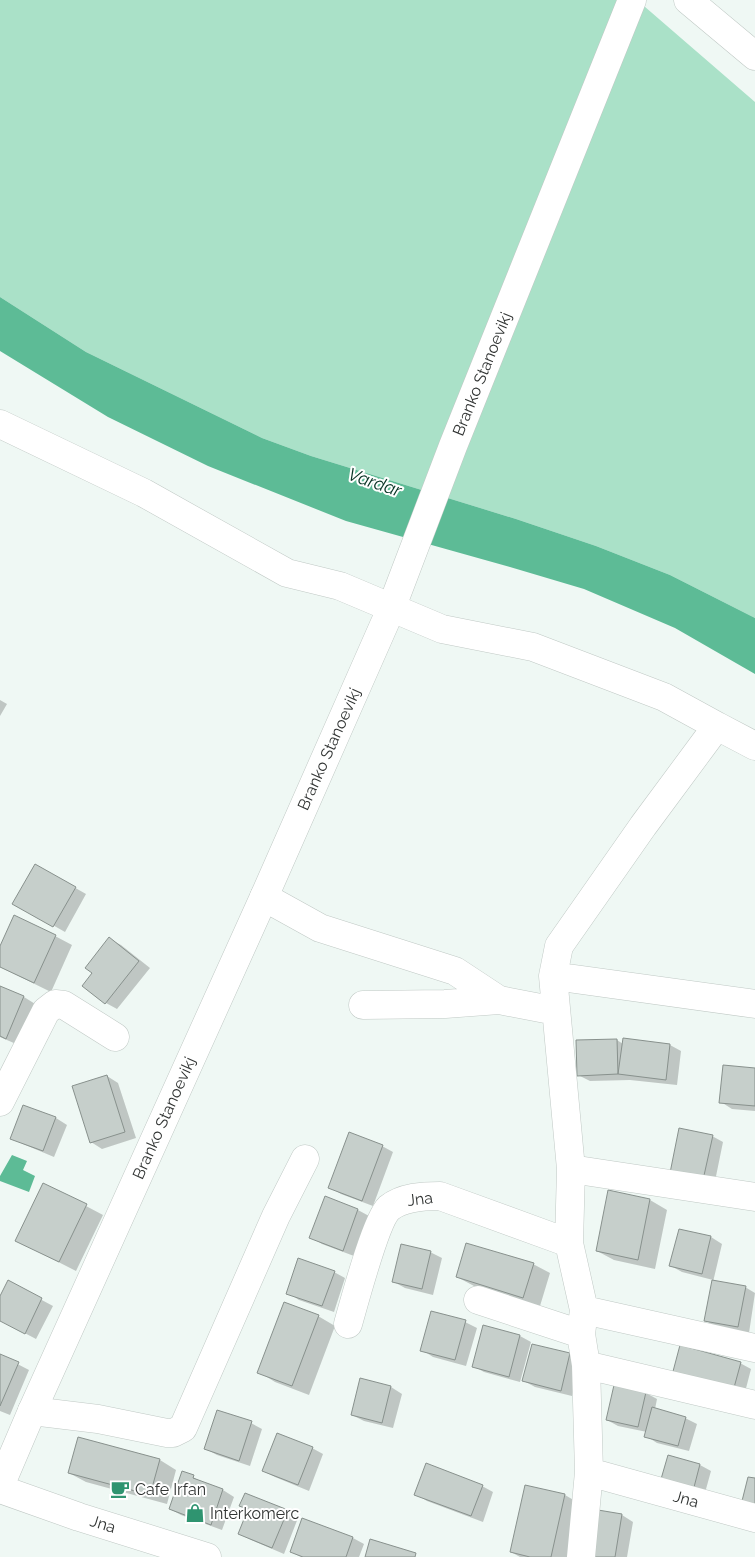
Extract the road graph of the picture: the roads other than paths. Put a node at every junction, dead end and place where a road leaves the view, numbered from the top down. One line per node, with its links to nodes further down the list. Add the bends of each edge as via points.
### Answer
1 (632, 0): 5 (street, Branko Stanoevikj)
2 (688, 0): 3 (street)
3 (755, 56)
4 (0, 424): 5 (street, via 144,494 287,573 340,586)
5 (391, 609): 6 (street, via 442,629 533,648 664,697); 8 (street, Branko Stanoevikj)
6 (717, 726): 7 (street); 9 (street, via 559,946)
7 (755, 746)
8 (264, 897): 10 (street, via 320,928 455,971); 26 (street, Branko Stanoevikj)
9 (553, 976): 11 (street); 13 (street)
10 (498, 1000): 12 (street); 13 (street)
11 (755, 1004)
12 (363, 1005)
13 (556, 1011): 17 (street)
14 (115, 1036): 15 (street, via 64,1005 55,1004 46,1011)
15 (0, 1102)
16 (305, 1159): 26 (street, via 276,1216 183,1428 167,1433 98,1419)
17 (571, 1169): 18 (street); 19 (street)
18 (755, 1197)
19 (570, 1243): 21 (street); 22 (street, Jna, via 440,1196 398,1202 387,1210 373,1240)
20 (478, 1300): 21 (street)
21 (582, 1322): 23 (street); 24 (street)
22 (348, 1324)
23 (755, 1348)
24 (586, 1365): 25 (street); 27 (street)
25 (755, 1405)
26 (32, 1411): 28 (street, Branko Stanoevikj)
27 (589, 1472): 29 (street, Jna); 31 (street)
28 (0, 1488): 30 (street, Jna, via 79,1517)
29 (755, 1518)
30 (207, 1557)
31 (581, 1557)

